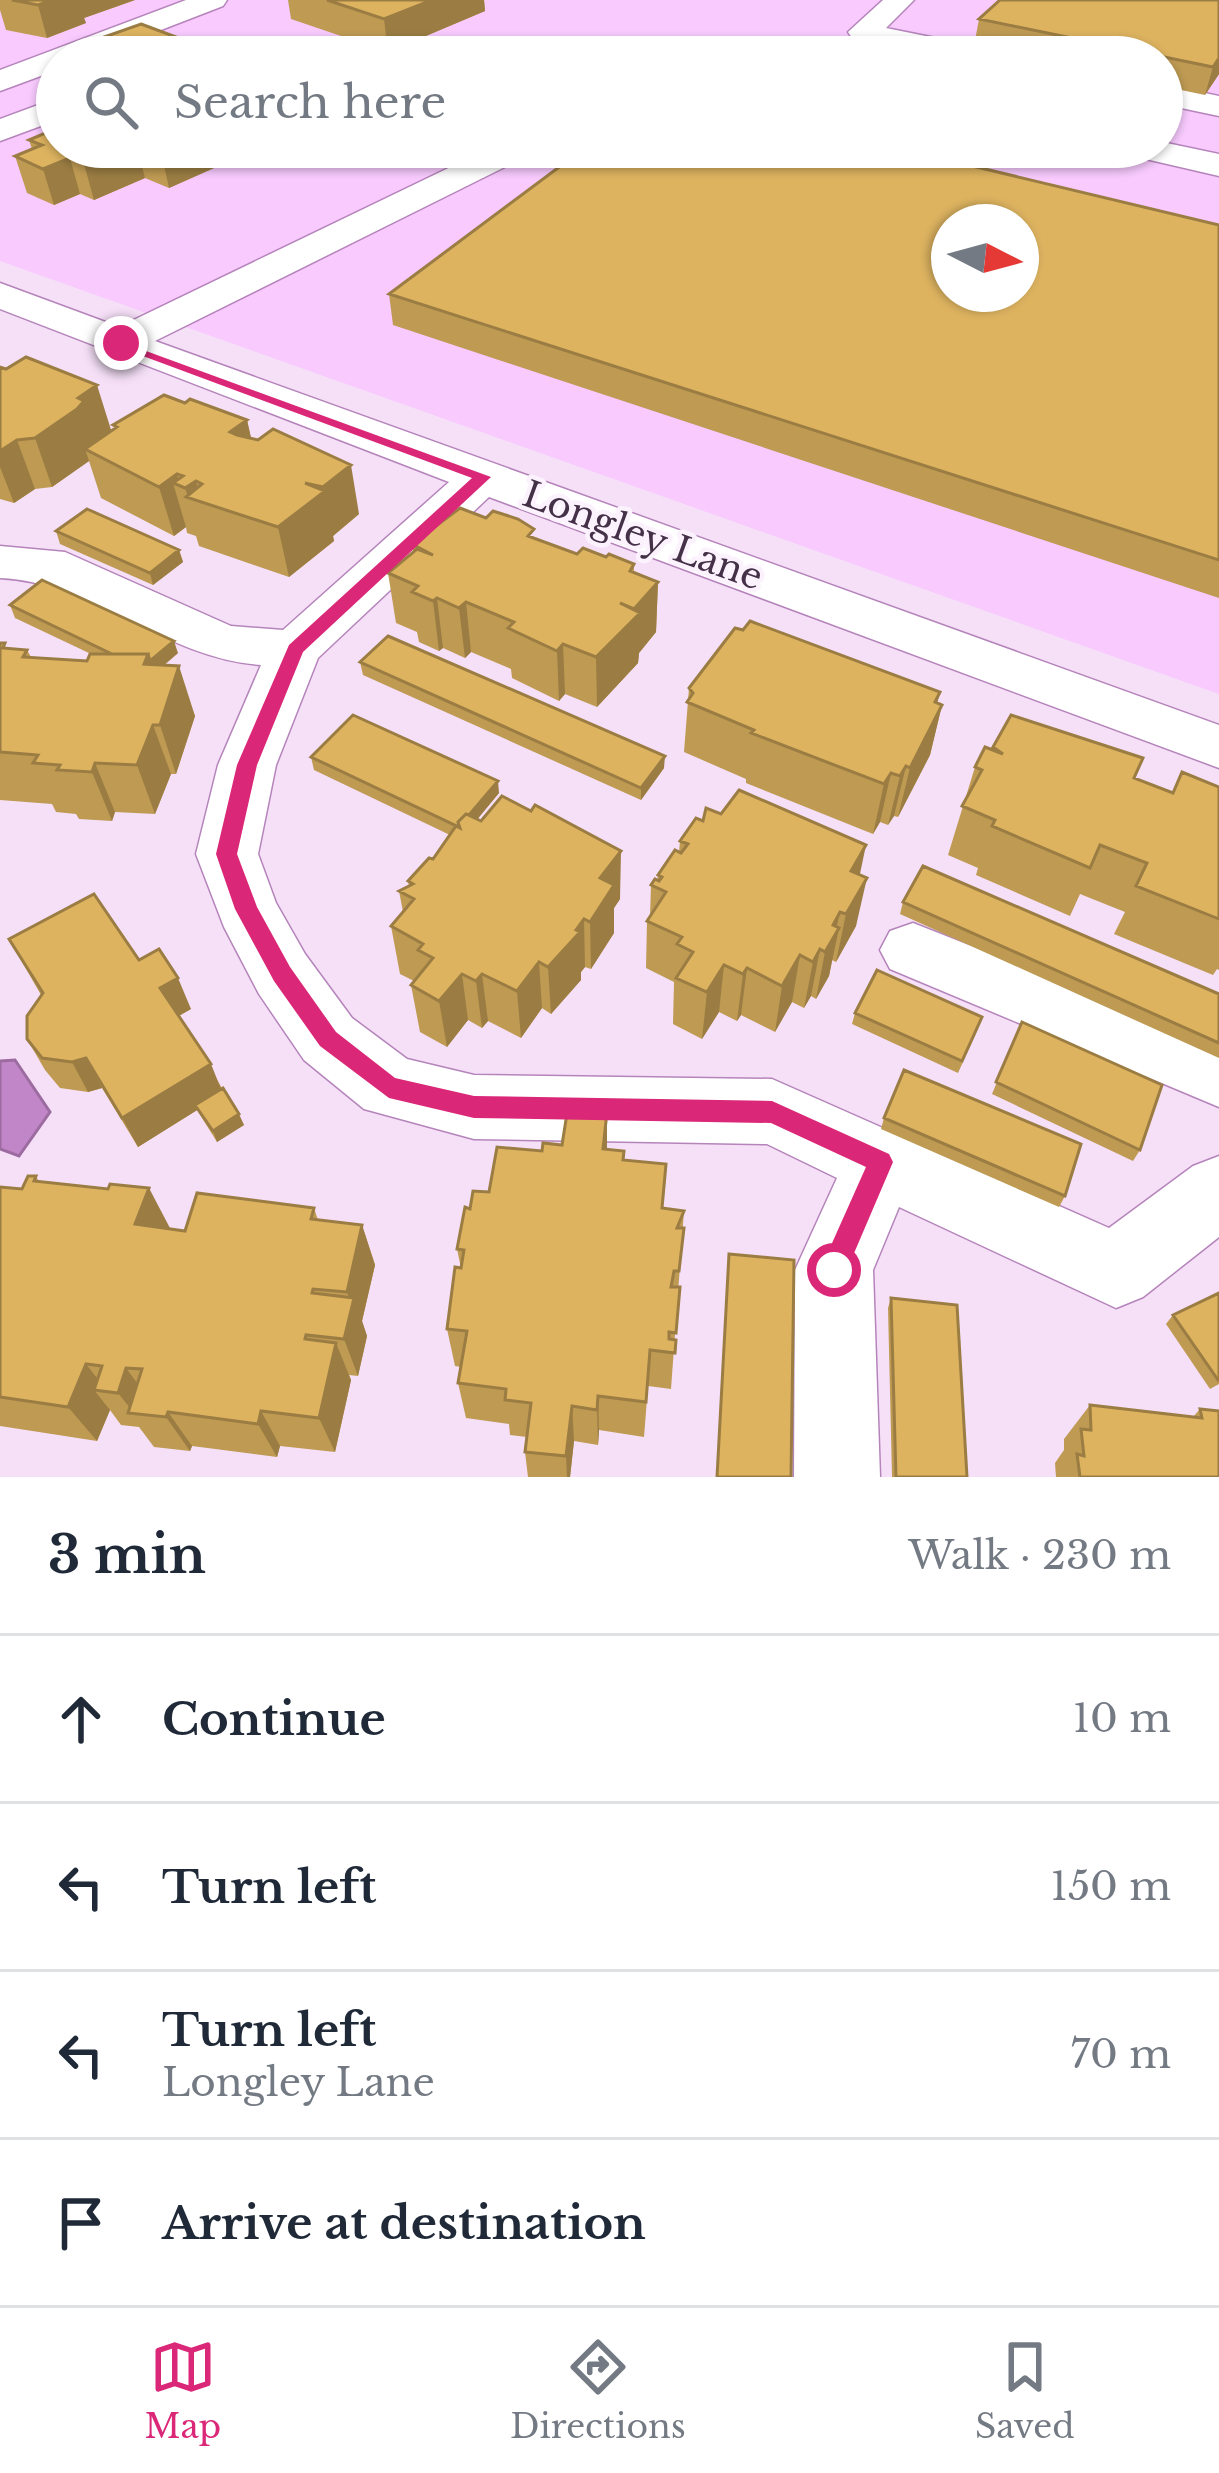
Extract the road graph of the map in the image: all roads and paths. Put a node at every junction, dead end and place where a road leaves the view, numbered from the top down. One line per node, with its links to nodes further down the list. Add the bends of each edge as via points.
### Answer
1 (213, 0): 3 (street)
2 (900, 0): 4 (street, via 863,32)
3 (119, 36)
4 (882, 36)
5 (36, 68): 6 (street)
6 (0, 81)
7 (1183, 98): 8 (street)
8 (1219, 106)
9 (36, 116): 10 (street)
10 (0, 131)
11 (1183, 157): 12 (street)
12 (1219, 165)
13 (476, 168): 15 (street)
14 (0, 296): 15 (street, Longley Lane)
15 (121, 343): 16 (street, Longley Lane)
16 (483, 477): 18 (street); 19 (street, Longley Lane)
17 (0, 562): 18 (street, via 47,564 224,644)
18 (295, 649): 22 (street, via 247,765 227,854 264,942 328,1039 389,1087 474,1107 772,1112)
19 (1219, 747)
20 (913, 950): 21 (street)
21 (1219, 1076)
22 (880, 1162): 23 (street, via 1117,1270); 24 (street, via 834,1270)
23 (1219, 1191)
24 (837, 1477)

